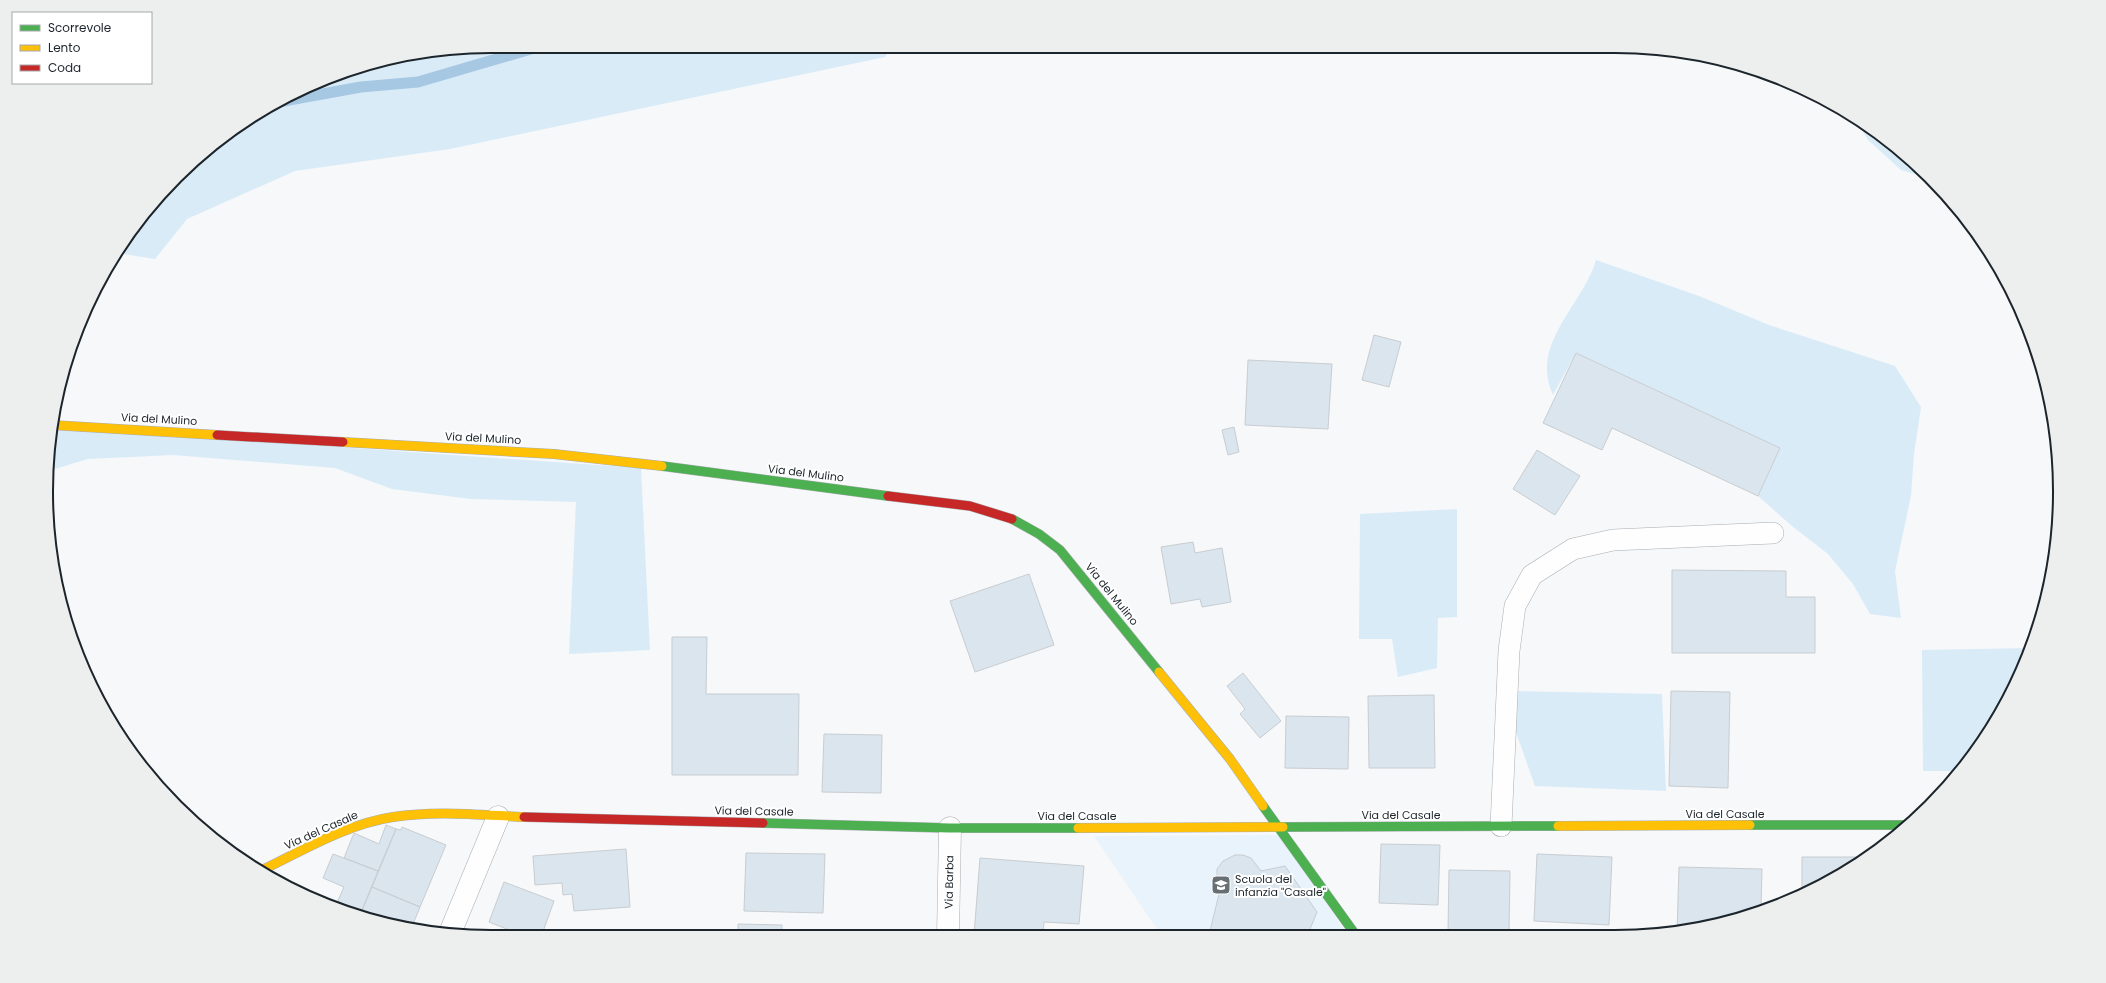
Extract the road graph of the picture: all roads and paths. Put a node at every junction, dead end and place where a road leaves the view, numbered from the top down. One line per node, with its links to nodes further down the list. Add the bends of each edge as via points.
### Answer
1 (58, 426): 6 (street, Via del Mulino, via 554,454 970,506 1002,514 1036,530 1060,550 1230,759)
2 (1773, 533): 5 (lane, via 1613,540 1573,549 1532,575 1515,606 1511,636)
3 (498, 817): 7 (street, Via del Casale); 8 (street, Via del Casale, via 426,814 387,818 352,828); 9 (street)
4 (1899, 825): 5 (street, Via del Casale)
5 (1501, 826): 6 (street, Via del Casale)
6 (1280, 827): 7 (street, Via del Casale); 11 (street, Via del Mulino)
7 (950, 828): 10 (street, Via Barba)
8 (267, 868)
9 (452, 928)
10 (948, 930)
11 (1352, 930)

